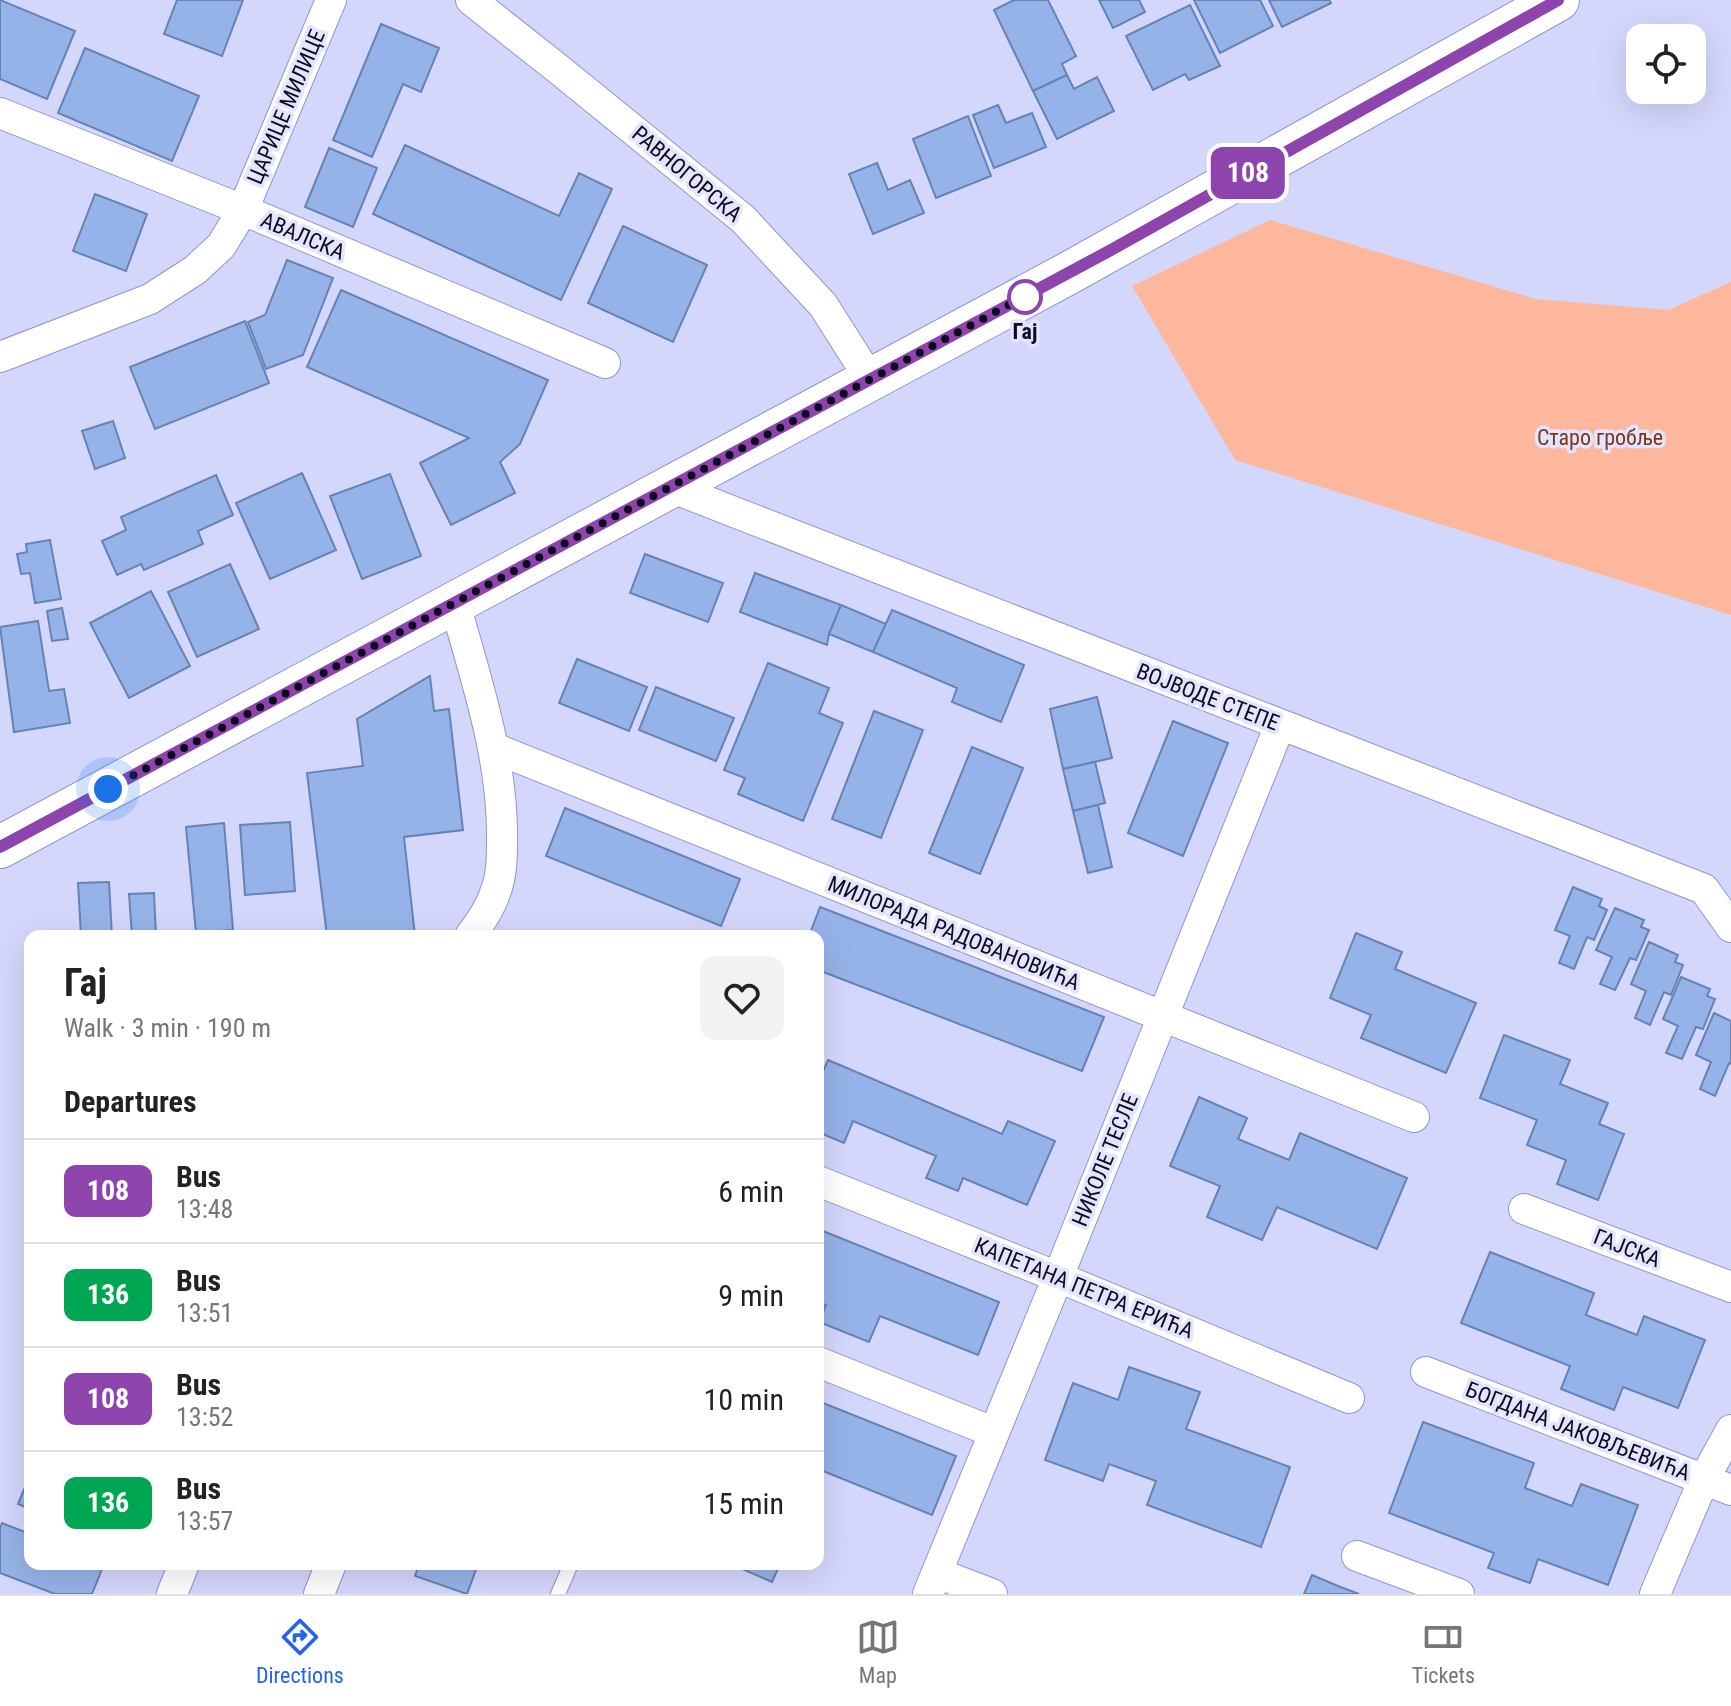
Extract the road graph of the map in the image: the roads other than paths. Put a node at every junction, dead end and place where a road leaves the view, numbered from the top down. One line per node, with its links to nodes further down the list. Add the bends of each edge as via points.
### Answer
1 (331, 0): 5 (street, ЦАРИЦЕ МИЛИЦЕ)
2 (471, 0): 8 (street, РАВНОГОРСКА, via 743,219 823,305)
3 (1558, 0): 8 (street)
4 (0, 113): 5 (street, АВАЛСКА)
5 (243, 210): 6 (street, ЦАРИЦЕ МИЛИЦЕ, via 208,260 150,299); 7 (street, АВАЛСКА)
6 (0, 357)
7 (605, 363)
8 (870, 379): 9 (street)
9 (670, 487): 10 (street); 11 (street, ВОЈВОДЕ СТЕПЕ)
10 (455, 604): 12 (street); 13 (street)
11 (1280, 725): 14 (street, ВОЈВОДЕ СТЕПЕ, via 1704,889); 16 (street, НИКОЛЕ ТЕСЛЕ)
12 (494, 748): 15 (street, via 502,866 495,894); 16 (street, МИЛОРАДА РАДОВАНОВИЋА)
13 (0, 847)
14 (1731, 927)
15 (475, 930)
16 (1162, 1016): 17 (street, МИЛОРАДА РАДОВАНОВИЋА); 20 (street, НИКОЛЕ ТЕСЛЕ)
17 (1414, 1117)
18 (824, 1183): 20 (street, КАПЕТАНА ПЕТРА ЕРИЋА)
19 (1524, 1209): 21 (street, ГАЈСКА)
20 (1058, 1277): 24 (street, КАПЕТАНА ПЕТРА ЕРИЋА); 26 (street, НИКОЛЕ ТЕСЛЕ)
21 (1731, 1287)
22 (824, 1364): 26 (street)
23 (1426, 1372): 27 (street, БОГДАНА ЈАКОВЉЕВИЋА)
24 (1349, 1398)
25 (1731, 1430): 27 (street)
26 (993, 1432): 32 (street, НИКОЛЕ ТЕСЛЕ)
27 (1717, 1485): 38 (street)
28 (1357, 1556): 37 (street)
29 (182, 1570): 33 (street)
30 (329, 1570): 34 (street)
31 (568, 1570): 35 (lane)
32 (932, 1583): 36 (street)
33 (172, 1594)
34 (319, 1594)
35 (558, 1594)
36 (992, 1594)
37 (1459, 1594)
38 (1655, 1594)

